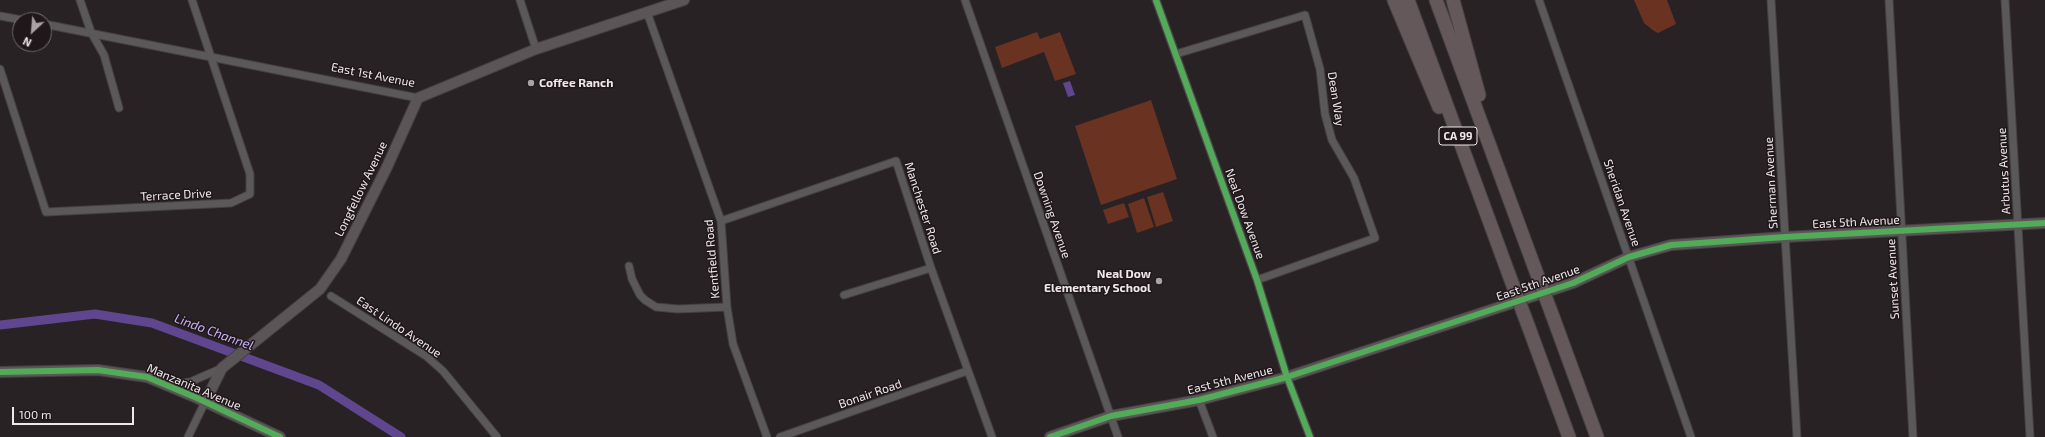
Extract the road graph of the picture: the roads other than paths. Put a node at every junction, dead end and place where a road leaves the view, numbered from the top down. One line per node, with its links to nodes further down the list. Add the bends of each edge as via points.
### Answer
1 (80, 0): 19 (street)
2 (192, 0): 22 (street, Terrace Drive)
3 (520, 0): 20 (street)
4 (684, 0): 15 (street, East 1st Avenue)
5 (965, 0): 47 (street, Downing Avenue)
6 (1156, 0): 21 (street, Neal Dow Avenue)
7 (1394, 0): 27 (highway, via 1449,129)
8 (1408, 0): 27 (highway, CA 99)
9 (1436, 0): 26 (highway, CA 99)
10 (1453, 0): 26 (highway)
11 (1540, 0): 33 (street, Sheridan Avenue)
12 (1772, 0): 32 (street, Sherman Avenue)
13 (1888, 0): 31 (street, Sunset Avenue)
14 (2005, 0): 30 (street, Arbutus Avenue)
15 (647, 12): 20 (street, East 1st Avenue); 28 (street, Kentfield Road)
16 (0, 16): 17 (street)
17 (12, 18)
18 (52, 25): 19 (street, East 1st Avenue)
19 (92, 32): 22 (street, East 1st Avenue); 25 (street, via 104,55)
20 (536, 49): 24 (street, East 1st Avenue)
21 (1176, 54): 36 (street, Neal Dow Avenue); 36 (street, Dean Way, via 1305,15 1320,69 1332,140 1354,178 1375,238)
22 (210, 55): 23 (street, Terrace Drive, via 250,174 250,194 231,203 46,212); 24 (street, East 1st Avenue)
23 (0, 69)
24 (418, 98): 40 (street, Longfellow Avenue, via 341,259 320,288)
25 (119, 108)
26 (1487, 140): 59 (highway, CA 99, bridge)
27 (1461, 144): 58 (highway, CA 99, bridge)
28 (721, 221): 35 (street, Manchester Road, via 896,161); 39 (street, Kentfield Road)
29 (2045, 223): 30 (street, East 5th Avenue)
30 (2018, 225): 31 (street, East 5th Avenue); 63 (street, Arbutus Avenue)
31 (1901, 231): 32 (street, East 5th Avenue); 62 (street, Sunset Avenue)
32 (1785, 237): 33 (street, East 5th Avenue, via 1671,245); 61 (street, Sherman Avenue)
33 (1629, 257): 43 (street, East 5th Avenue, via 1572,283); 60 (street, Sheridan Avenue)
34 (629, 266): 39 (street, via 640,295 656,307)
35 (931, 268): 37 (street); 41 (street, Manchester Road)
36 (1257, 280): 43 (street, Neal Dow Avenue)
37 (844, 295)
38 (332, 296): 50 (street, East Lindo Avenue, via 421,353 443,371)
39 (727, 307): 51 (street, Kentfield Road, via 739,364)
40 (222, 368): 44 (street, via 190,382); 46 (street)
41 (967, 371): 52 (street, Bonair Road); 53 (street, Manchester Road)
42 (0, 372): 44 (street, Manzanita Avenue, via 98,370 147,377)
43 (1287, 377): 45 (street, East 5th Avenue); 57 (street, Neal Dow Avenue)
44 (167, 385): 46 (street, Manzanita Avenue)
45 (1200, 400): 47 (street, East 5th Avenue); 56 (street)
46 (206, 402): 48 (street); 49 (street, Manzanita Avenue)
47 (1111, 416): 54 (street, East 5th Avenue); 55 (street, Downing Avenue)
48 (188, 437)
49 (280, 437)
50 (497, 437)
51 (767, 437)
52 (780, 437)
53 (992, 437)
54 (1050, 437)
55 (1118, 437)
56 (1213, 437)
57 (1310, 437)
58 (1569, 437)
59 (1597, 437)
60 (1691, 437)
61 (1797, 437)
62 (1913, 437)
63 (2030, 437)

